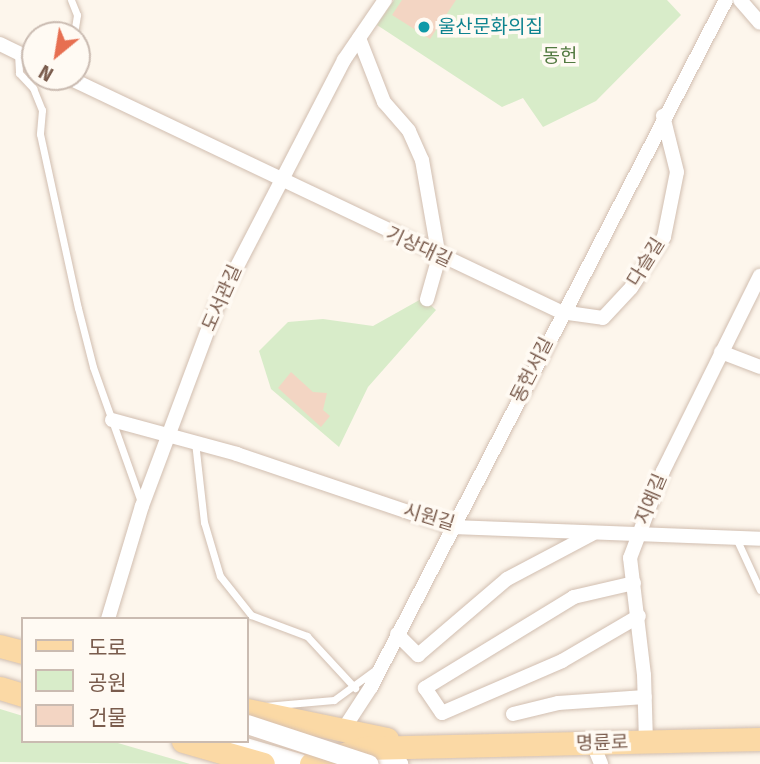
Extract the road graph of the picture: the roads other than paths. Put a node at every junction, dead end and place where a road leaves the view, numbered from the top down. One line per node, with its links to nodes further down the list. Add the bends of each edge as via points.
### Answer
1 (71, 0): 5 (lane)
2 (385, 0): 7 (street, 도서관길)
3 (726, 0): 13 (street, 동헌서길)
4 (740, 0): 6 (street)
5 (76, 21)
6 (760, 23)
7 (359, 38): 14 (street, 도서관길); 15 (street, via 384,102 417,144)
8 (0, 44): 9 (street)
9 (18, 53): 10 (lane); 11 (street); 21 (lane, via 19,73 33,88 42,110 40,134 78,308)
10 (21, 53)
11 (21, 54)
12 (91, 89): 14 (street, 기상대길)
13 (663, 116): 18 (street, 동헌서길); 18 (street, 다슬길, via 677,173 664,237 631,288 603,318)
14 (278, 181): 15 (street, 기상대길); 22 (street, 도서관길, via 217,305)
15 (439, 257): 17 (street); 18 (street, 기상대길)
16 (760, 276): 19 (street, 지예길)
17 (427, 299)
18 (561, 312): 25 (street, 동헌서길)
19 (721, 352): 20 (street); 27 (street, 지예길)
20 (760, 367)
21 (112, 420): 22 (street, 시원길); 24 (lane)
22 (169, 436): 23 (street, 시원길); 24 (street, 도서관길)
23 (195, 442): 25 (street, 시원길); 43 (lane, via 204,522 220,576 250,615 307,636)
24 (142, 506): 33 (street, 도서관길)
25 (453, 527): 26 (street, 시원길); 34 (street, 동헌서길)
26 (596, 532): 27 (street, 시원길); 34 (street, via 507,579 418,655)
27 (636, 534): 28 (street, 시원길); 30 (street, 지예길, via 630,558)
28 (736, 538): 29 (street, 시원길); 31 (lane)
29 (760, 539)
30 (634, 583): 32 (street, 지예길); 32 (street, via 574,597 425,688 442,713 562,661)
31 (760, 590)
32 (639, 616): 45 (street, 지예길)
33 (109, 617)
34 (397, 634): 38 (street, 동헌서길)
35 (0, 646): 36 (main road)
36 (21, 651)
37 (0, 657): 39 (main road)
38 (384, 658): 43 (lane); 50 (street, 동헌서길)
39 (21, 662)
40 (0, 678): 41 (main road)
41 (21, 683)
42 (0, 688): 44 (main road)
43 (355, 688): 46 (lane, via 323,702)
44 (21, 694)
45 (645, 697): 48 (street, via 558,703); 52 (street, 지예길)
46 (248, 709)
47 (248, 709): 50 (main road)
48 (513, 714)
49 (248, 724): 50 (main road, bridge)
50 (354, 739): 55 (main road, 명륜로, via 444,747); 59 (main road); 60 (main road)
51 (760, 739): 52 (main road, 명륜로)
52 (646, 742): 56 (main road, 명륜로)
53 (190, 743): 57 (main road)
54 (232, 743): 58 (main road)
55 (508, 746): 56 (main road, 명륜로); 61 (main road)
56 (597, 754)
57 (263, 764)
58 (303, 764)
59 (311, 764)
60 (398, 764)
61 (486, 764)

